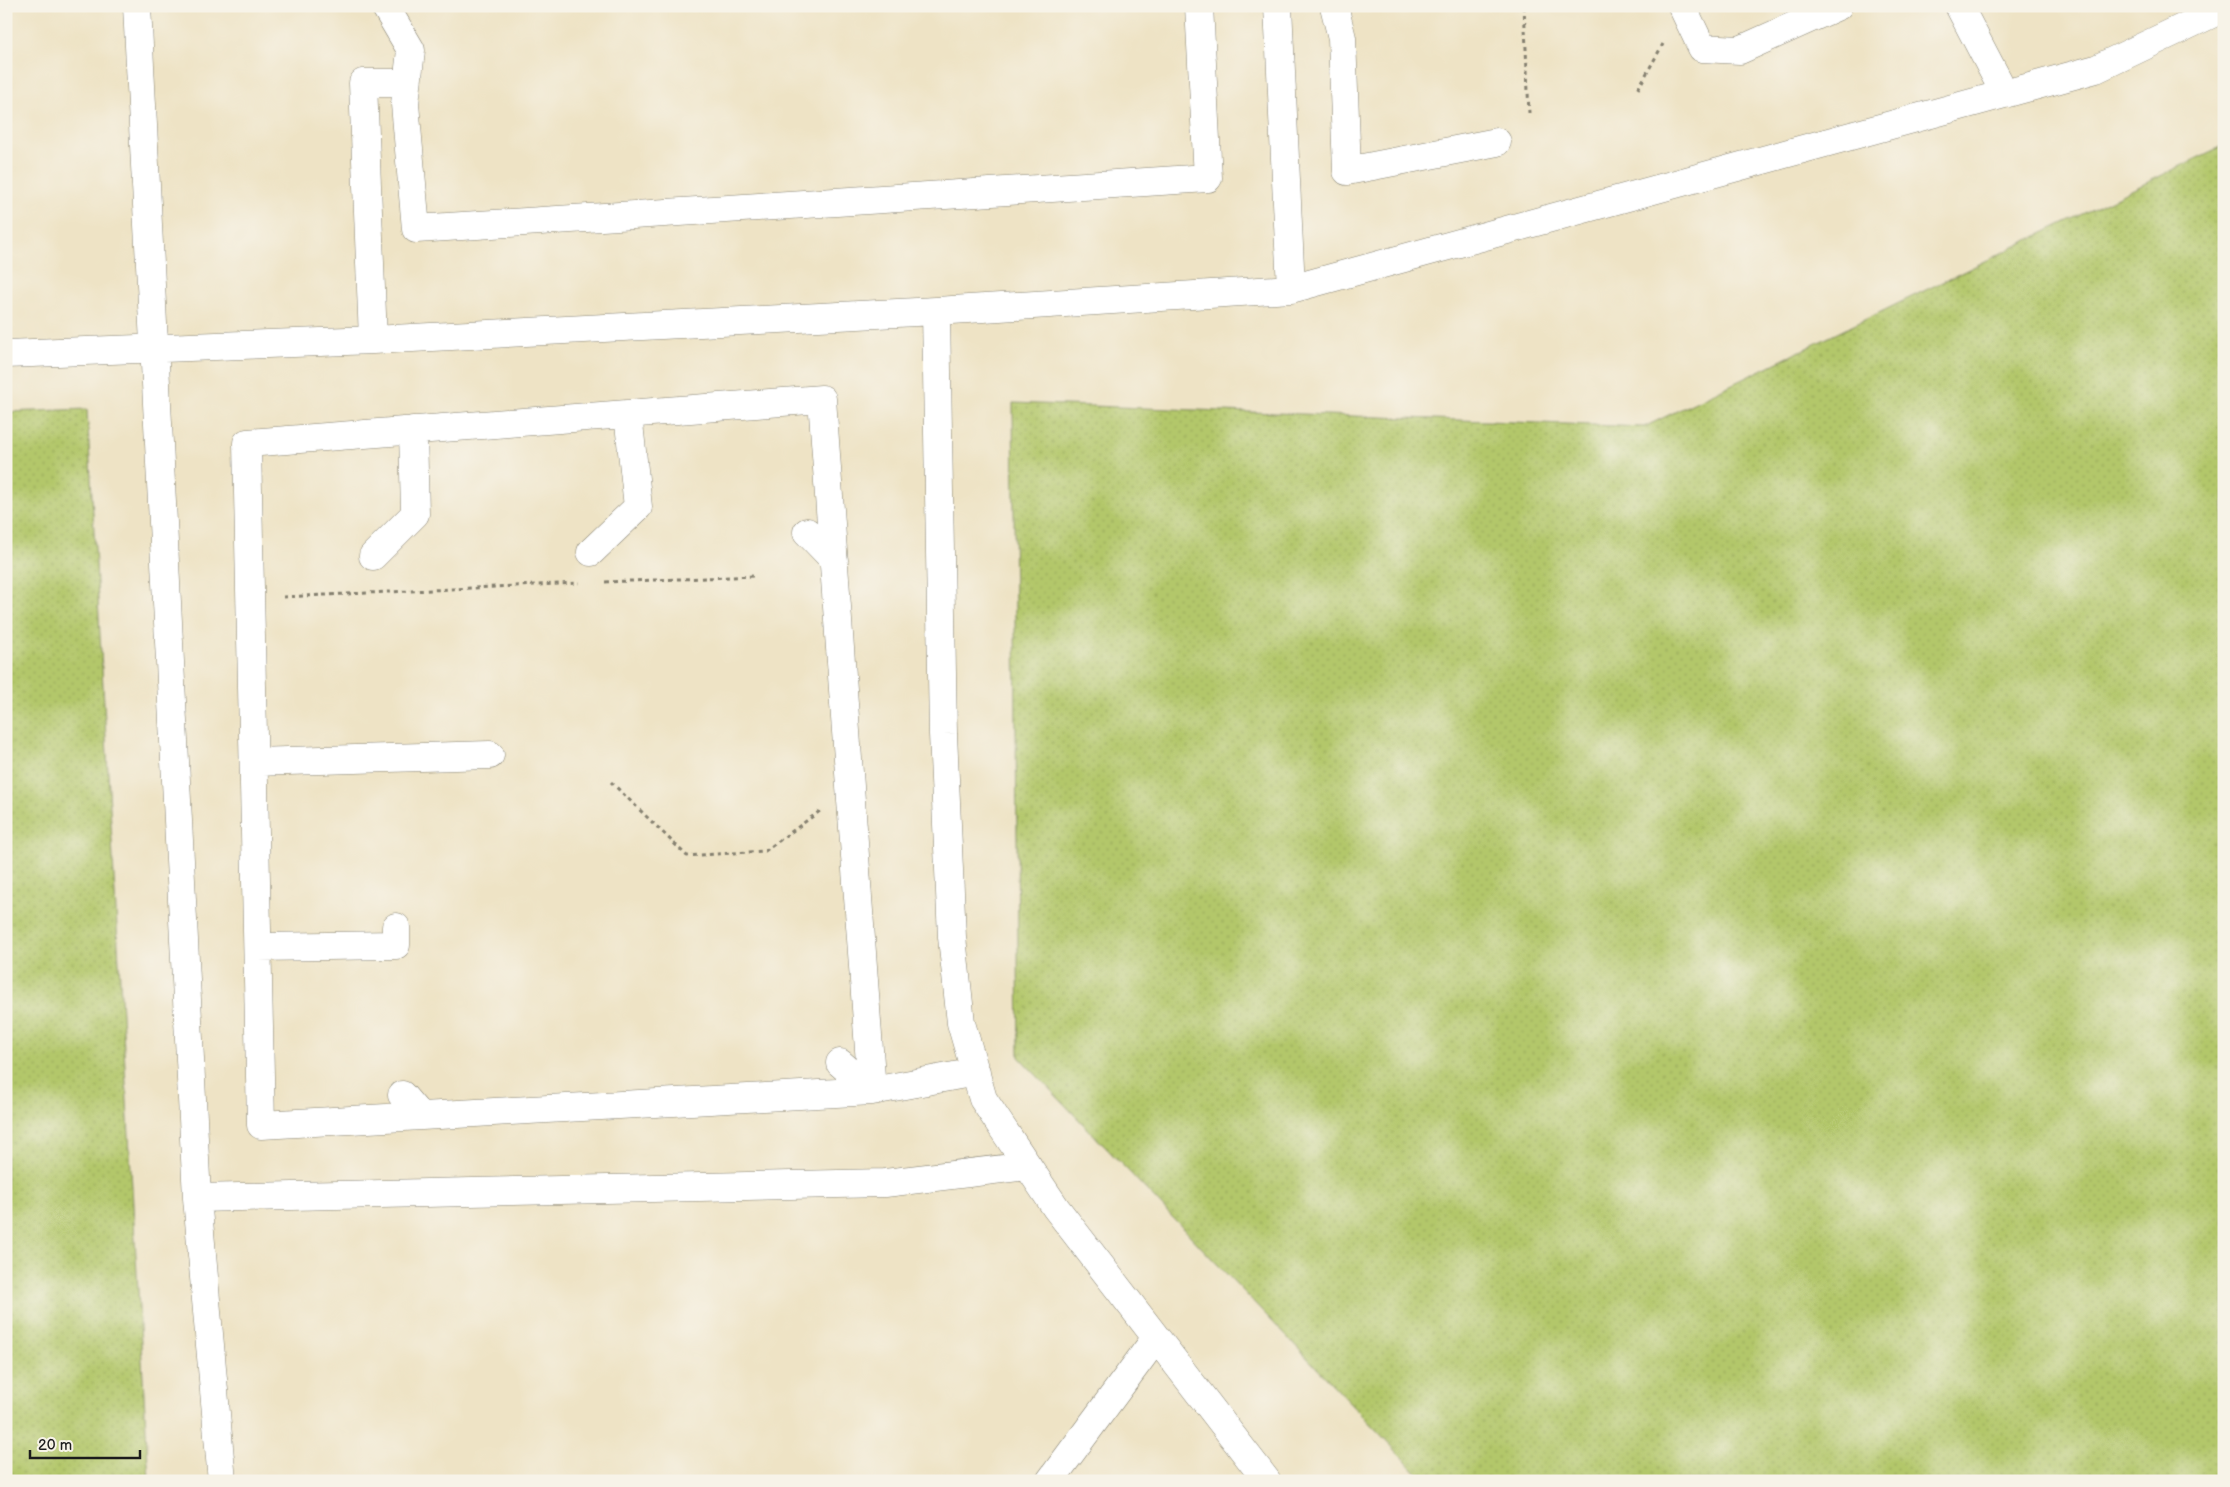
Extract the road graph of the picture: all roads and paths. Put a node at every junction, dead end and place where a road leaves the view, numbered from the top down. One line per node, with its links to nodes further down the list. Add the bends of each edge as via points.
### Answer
1 (137, 6): 20 (street)
2 (385, 6): 12 (street, via 411,50)
3 (1199, 6): 12 (street, via 1208,178 416,229 405,104)
4 (1278, 6): 17 (street)
5 (1334, 6): 16 (street, via 1342,38 1347,171)
6 (1524, 6): 15 (path)
7 (1682, 6): 8 (street, via 1702,48 1740,50)
8 (1838, 6)
9 (1959, 6): 14 (street)
10 (2224, 8): 14 (street, via 2096,69)
11 (1667, 37): 13 (path)
12 (407, 83): 19 (street, via 363,83)
13 (1638, 89)
14 (2005, 94): 17 (street)
15 (1529, 113)
16 (1497, 142)
17 (1291, 289): 18 (street)
18 (936, 311): 19 (street); 39 (street, via 943,724 952,937 961,1023)
19 (374, 340): 20 (street)
20 (155, 349): 21 (street); 44 (street)
21 (6, 354)
22 (628, 414): 23 (street); 25 (street, via 638,507); 27 (street, via 822,399)
23 (413, 430): 26 (street, via 416,514); 31 (street, via 247,443)
24 (807, 532): 27 (street)
25 (591, 552)
26 (373, 556)
27 (834, 560): 35 (street)
28 (755, 576): 30 (path)
29 (587, 583): 31 (path)
30 (596, 583)
31 (250, 598): 33 (street)
32 (490, 755): 33 (street)
33 (254, 762): 37 (street)
34 (611, 782): 35 (path, via 687,856 765,852)
35 (850, 788): 40 (street)
36 (396, 927): 37 (street, via 396,945)
37 (258, 947): 42 (street, via 261,1125)
38 (840, 1063): 40 (street)
39 (976, 1072): 40 (street); 43 (street, via 984,1099)
40 (872, 1090): 42 (street, via 627,1095)
41 (402, 1095): 42 (street)
42 (420, 1116)
43 (1028, 1166): 44 (street, via 885,1183); 45 (street, via 1056,1208)
44 (197, 1198): 46 (street)
45 (1156, 1338): 47 (street); 48 (street)
46 (222, 1481)
47 (1050, 1481)
48 (1267, 1481)

